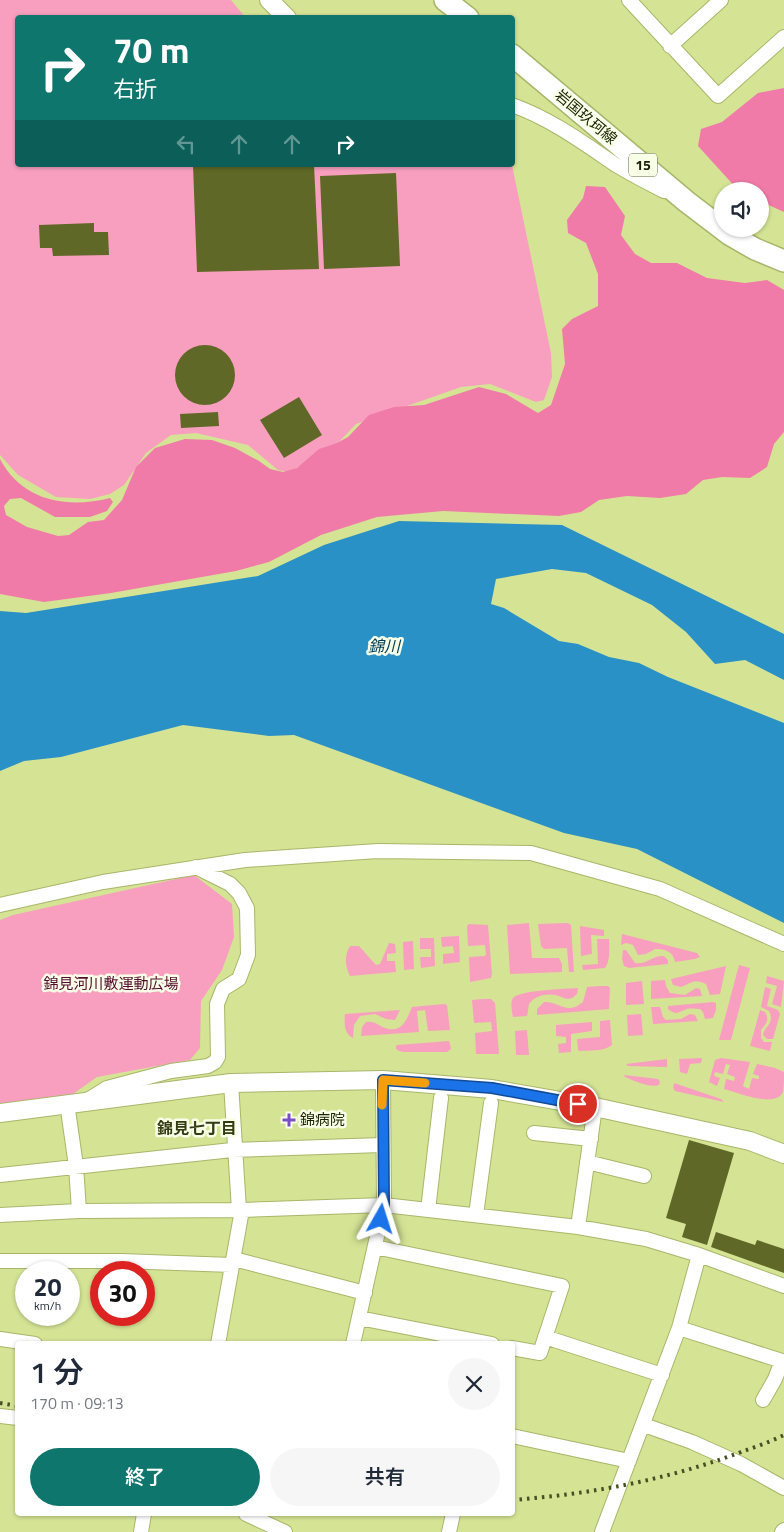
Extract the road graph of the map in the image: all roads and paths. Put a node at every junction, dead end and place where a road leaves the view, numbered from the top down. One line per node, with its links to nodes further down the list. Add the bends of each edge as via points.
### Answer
1 (269, 0): 6 (street)
2 (445, 0): 7 (main road)
3 (459, 0): 8 (street)
4 (629, 0): 10 (street)
5 (721, 0): 10 (street)
6 (284, 15)
7 (464, 15)
8 (472, 15)
9 (784, 37): 10 (street, via 718,96)
10 (670, 46)
11 (515, 57): 13 (main road, 岩国玖珂線 / 15)
12 (515, 107): 13 (street, via 560,126 618,166)
13 (687, 202): 14 (main road, 岩国玖珂線 / 15, via 729,234)
14 (784, 261)
15 (196, 867): 16 (street, via 103,882); 17 (street, via 245,860 378,851 531,853 660,889); 21 (street, via 230,884 240,893 247,908 248,954 239,979 223,989 217,1004 218,1056 208,1066 171,1071 107,1088)
16 (0, 905)
17 (784, 944)
18 (383, 1080): 19 (street); 24 (street, via 492,1088); 28 (street)
19 (231, 1083): 21 (street); 29 (street)
20 (441, 1098): 37 (street)
21 (86, 1101): 22 (street)
22 (67, 1103): 25 (street); 32 (street)
23 (491, 1103): 40 (street)
24 (596, 1107): 27 (street); 30 (street, via 750,1141)
25 (0, 1113)
26 (534, 1133): 27 (street)
27 (591, 1139): 31 (street)
28 (382, 1145): 29 (street); 35 (street)
29 (235, 1150): 32 (street); 36 (street)
30 (784, 1154)
31 (588, 1162): 34 (street); 41 (street)
32 (76, 1166): 33 (street); 38 (street)
33 (0, 1175)
34 (644, 1176)
35 (384, 1205): 36 (street); 37 (street); 42 (street)
36 (241, 1210): 38 (street); 45 (street)
37 (428, 1210): 40 (street)
38 (79, 1212): 39 (street)
39 (0, 1215)
40 (476, 1215): 41 (street)
41 (578, 1227): 43 (street, via 646,1239)
42 (375, 1247): 47 (street); 50 (street, via 562,1286)
43 (700, 1255): 46 (street); 49 (street)
44 (0, 1261): 45 (street)
45 (233, 1262): 47 (street); 53 (street)
46 (784, 1286)
47 (365, 1293): 48 (street)
48 (359, 1318): 54 (street); 55 (street)
49 (679, 1328): 57 (street); 58 (street, via 782,1361)
50 (545, 1337): 56 (street, via 540,1353); 57 (street)
51 (0, 1339): 52 (street)
52 (15, 1341)
53 (219, 1341)
54 (353, 1341)
55 (477, 1341)
56 (515, 1349)
57 (662, 1375): 62 (street)
58 (780, 1382): 59 (street)
59 (763, 1400)
60 (0, 1416): 61 (street)
61 (15, 1418)
62 (644, 1425): 64 (street); 65 (street, via 708,1449)
63 (515, 1437): 64 (street)
64 (629, 1460): 72 (street)
65 (784, 1488)
66 (144, 1516): 69 (street)
67 (250, 1516): 70 (street)
68 (453, 1516): 71 (street)
69 (141, 1532)
70 (286, 1532)
71 (449, 1532)
72 (602, 1532)

